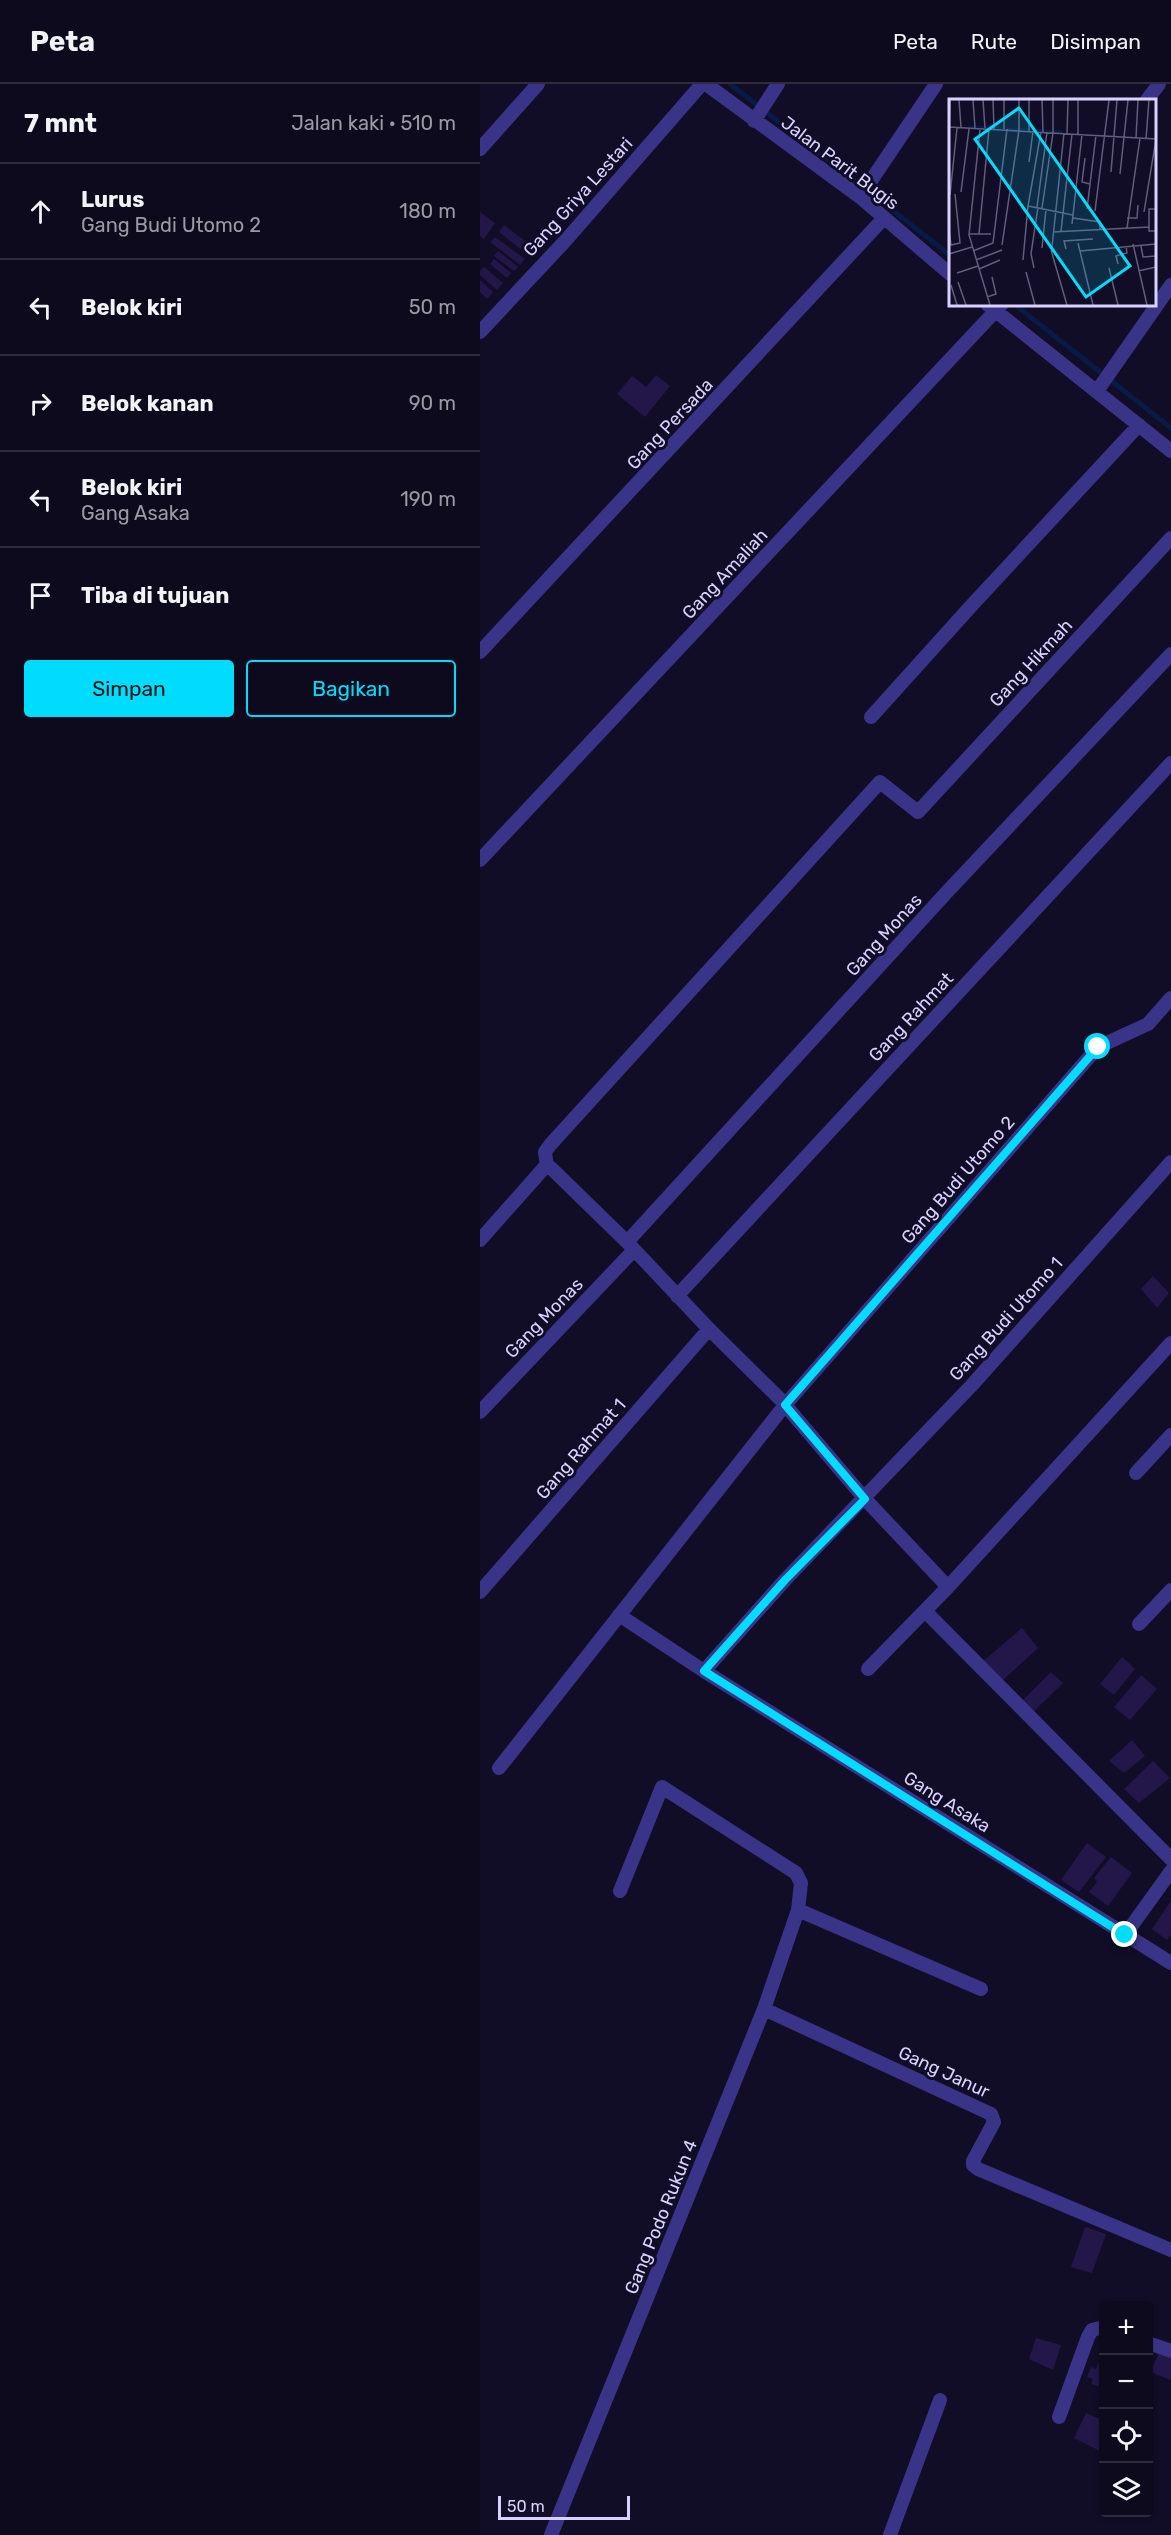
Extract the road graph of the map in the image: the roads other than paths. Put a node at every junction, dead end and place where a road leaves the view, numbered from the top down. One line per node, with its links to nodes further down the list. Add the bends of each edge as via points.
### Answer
1 (538, 84): 8 (street)
2 (704, 84): 7 (street, Jalan Parit Bugis); 14 (street, Gang Griya Lestari)
3 (778, 84): 7 (street)
4 (936, 84): 9 (street)
5 (1159, 84): 6 (street)
6 (1148, 99)
7 (754, 121): 9 (street, Jalan Parit Bugis)
8 (480, 149)
9 (860, 197): 10 (street, Jalan Parit Bugis)
10 (884, 218): 11 (street, Jalan Parit Bugis); 19 (street, Gang Persada)
11 (949, 272)
12 (1171, 285): 15 (street)
13 (996, 308): 15 (street); 23 (street, Gang Amaliah)
14 (480, 332)
15 (1097, 391): 16 (street)
16 (1139, 425): 17 (street); 21 (street)
17 (1171, 451)
18 (1171, 538): 26 (street, Gang Hikmah, via 918,812 880,782 550,1145 545,1152)
19 (480, 652)
20 (1171, 654): 28 (street, Gang Monas, via 946,893)
21 (871, 717)
22 (1171, 763): 29 (street, Gang Rahmat)
23 (480, 860)
24 (1171, 998): 32 (street, Gang Budi Utomo 2, via 1148,1024 1098,1047)
25 (1171, 1162): 36 (street, Gang Budi Utomo 1)
26 (548, 1167): 27 (street); 28 (street)
27 (480, 1240)
28 (631, 1246): 29 (street); 33 (street, Gang Monas)
29 (677, 1296): 30 (street)
30 (709, 1329): 32 (street); 39 (street, Gang Rahmat 1)
31 (1171, 1342): 37 (street)
32 (785, 1405): 36 (street); 41 (street, Gang Budi Utomo 2)
33 (480, 1412)
34 (1171, 1435): 35 (street)
35 (1136, 1473)
36 (865, 1499): 37 (street); 44 (street, Gang Budi Utomo 1, via 785,1580)
37 (948, 1587): 40 (street)
38 (1171, 1590): 42 (street)
39 (480, 1592)
40 (925, 1611): 43 (street); 46 (street)
41 (618, 1615): 44 (street, Gang Asaka); 45 (street, Gang Budi Utomo 2)
42 (1139, 1624)
43 (868, 1669)
44 (704, 1671): 50 (street, Gang Asaka)
45 (499, 1768)
46 (1171, 1859)
47 (1171, 1870): 50 (street)
48 (620, 1891): 49 (street, Gang Podo Rukun 4, via 662,1786 796,1873 801,1883)
49 (798, 1910): 52 (street); 53 (street, Gang Podo Rukun 4)
50 (1125, 1935): 51 (street, Gang Asaka)
51 (1171, 1963)
52 (981, 1989)
53 (764, 2009): 54 (street, Gang Janur, via 991,2114 994,2122 973,2161 978,2169); 60 (street, Gang Podo Rukun 4)
54 (1171, 2250)
55 (1099, 2328): 59 (street, via 1088,2337)
56 (1153, 2344): 57 (street)
57 (1171, 2351)
58 (940, 2400): 61 (street)
59 (1059, 2417)
60 (551, 2535)
61 (890, 2535)

